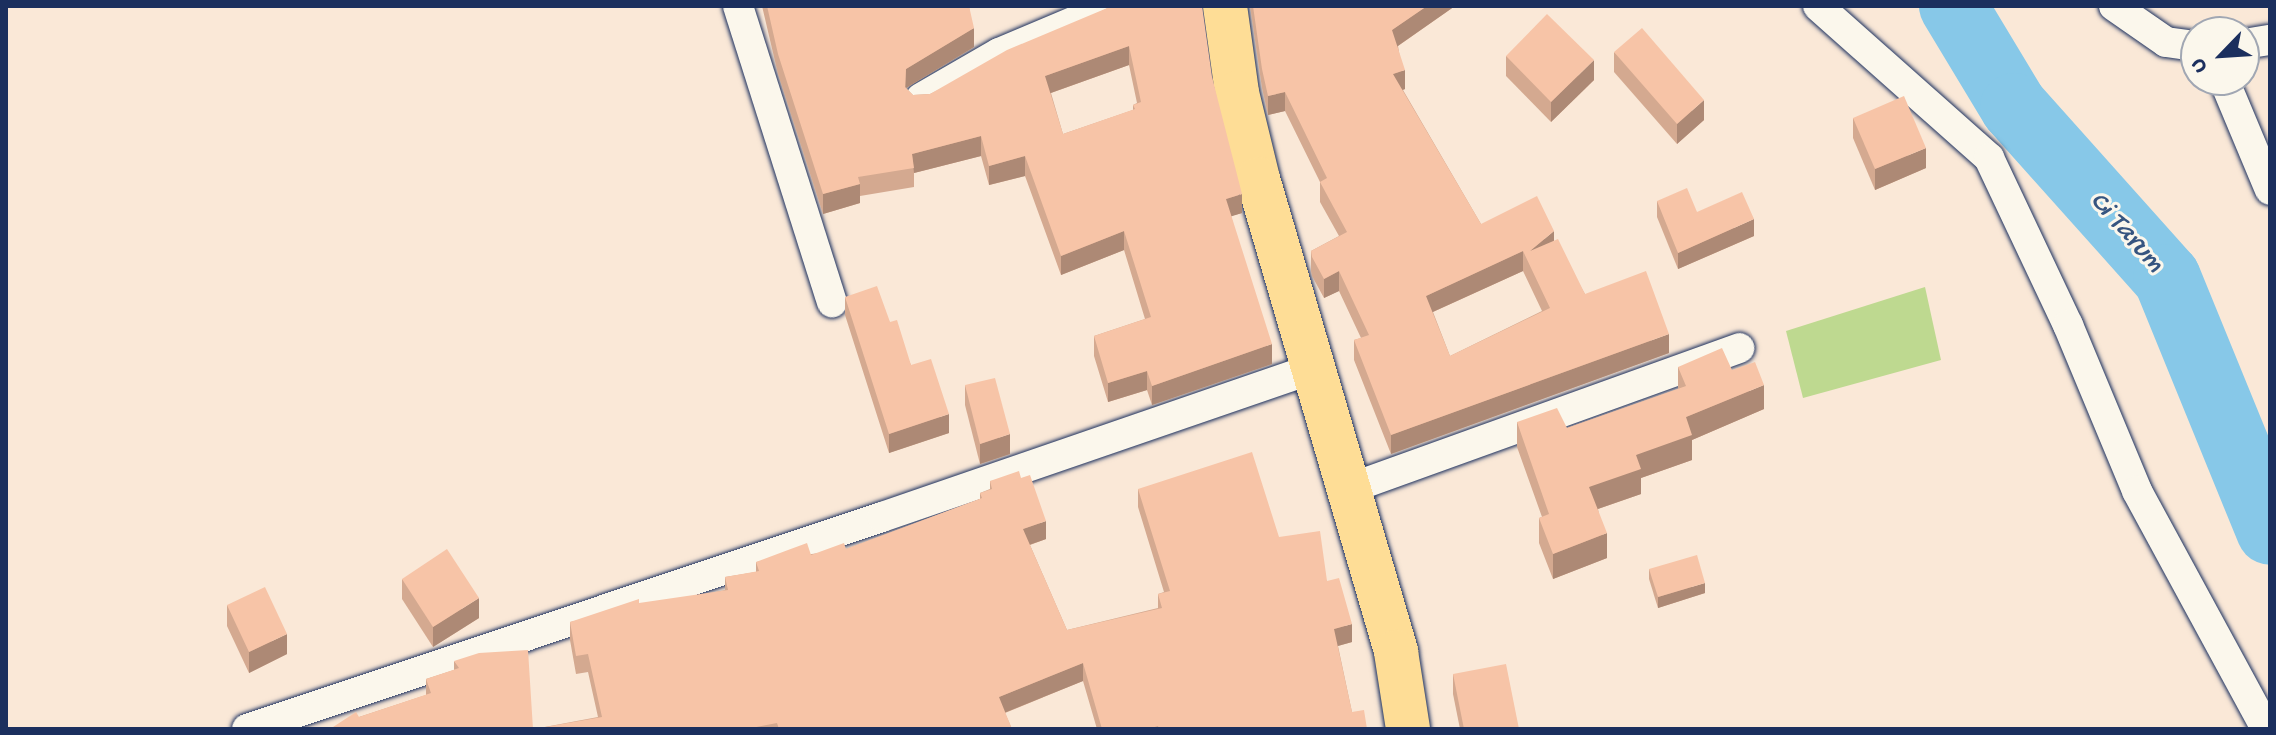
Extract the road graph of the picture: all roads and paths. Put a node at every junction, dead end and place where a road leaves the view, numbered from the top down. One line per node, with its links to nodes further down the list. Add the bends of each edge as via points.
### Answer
1 (738, 6): 10 (street)
2 (1111, 6): 8 (street, via 999,53)
3 (1225, 6): 12 (main road, via 1237,93)
4 (1818, 6): 16 (street, via 1989,158 2068,325 2137,491)
5 (2114, 6): 6 (street, via 2166,42)
6 (2180, 44)
7 (2231, 96): 9 (street)
8 (921, 98)
9 (2270, 190)
10 (832, 302)
11 (1739, 348): 13 (street)
12 (1312, 369): 13 (main road); 14 (street)
13 (1348, 489): 15 (main road, via 1396,652)
14 (247, 729)
15 (1408, 729)
16 (2266, 729)

